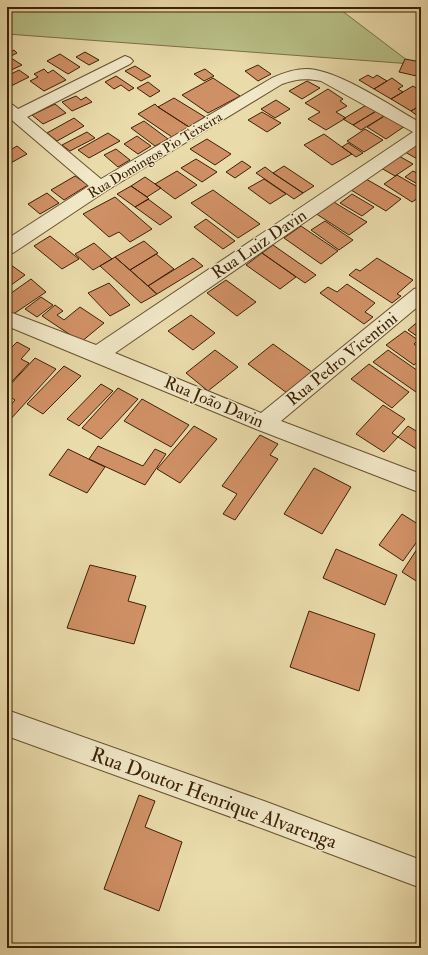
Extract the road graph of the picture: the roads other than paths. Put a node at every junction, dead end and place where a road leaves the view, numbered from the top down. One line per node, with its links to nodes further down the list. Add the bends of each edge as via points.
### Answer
1 (125, 61): 2 (street)
2 (12, 112): 5 (street)
3 (421, 130): 5 (street, Rua Domingos Pio Teixeira, via 342,84 325,77 292,75 277,81)
4 (421, 134): 9 (street, Rua Luiz Davin)
5 (100, 187): 6 (street, Rua Domingos Pio Teixeira)
6 (7, 248)
7 (421, 294): 10 (street, Rua Pedro Vicentini)
8 (7, 318): 9 (street, Rua João Davin)
9 (98, 354): 10 (street, Rua João Davin)
10 (263, 423): 11 (street, Rua João Davin)
11 (421, 484)
12 (7, 722): 13 (street, Rua Doutor Henrique Alvarenga)
13 (421, 874)

